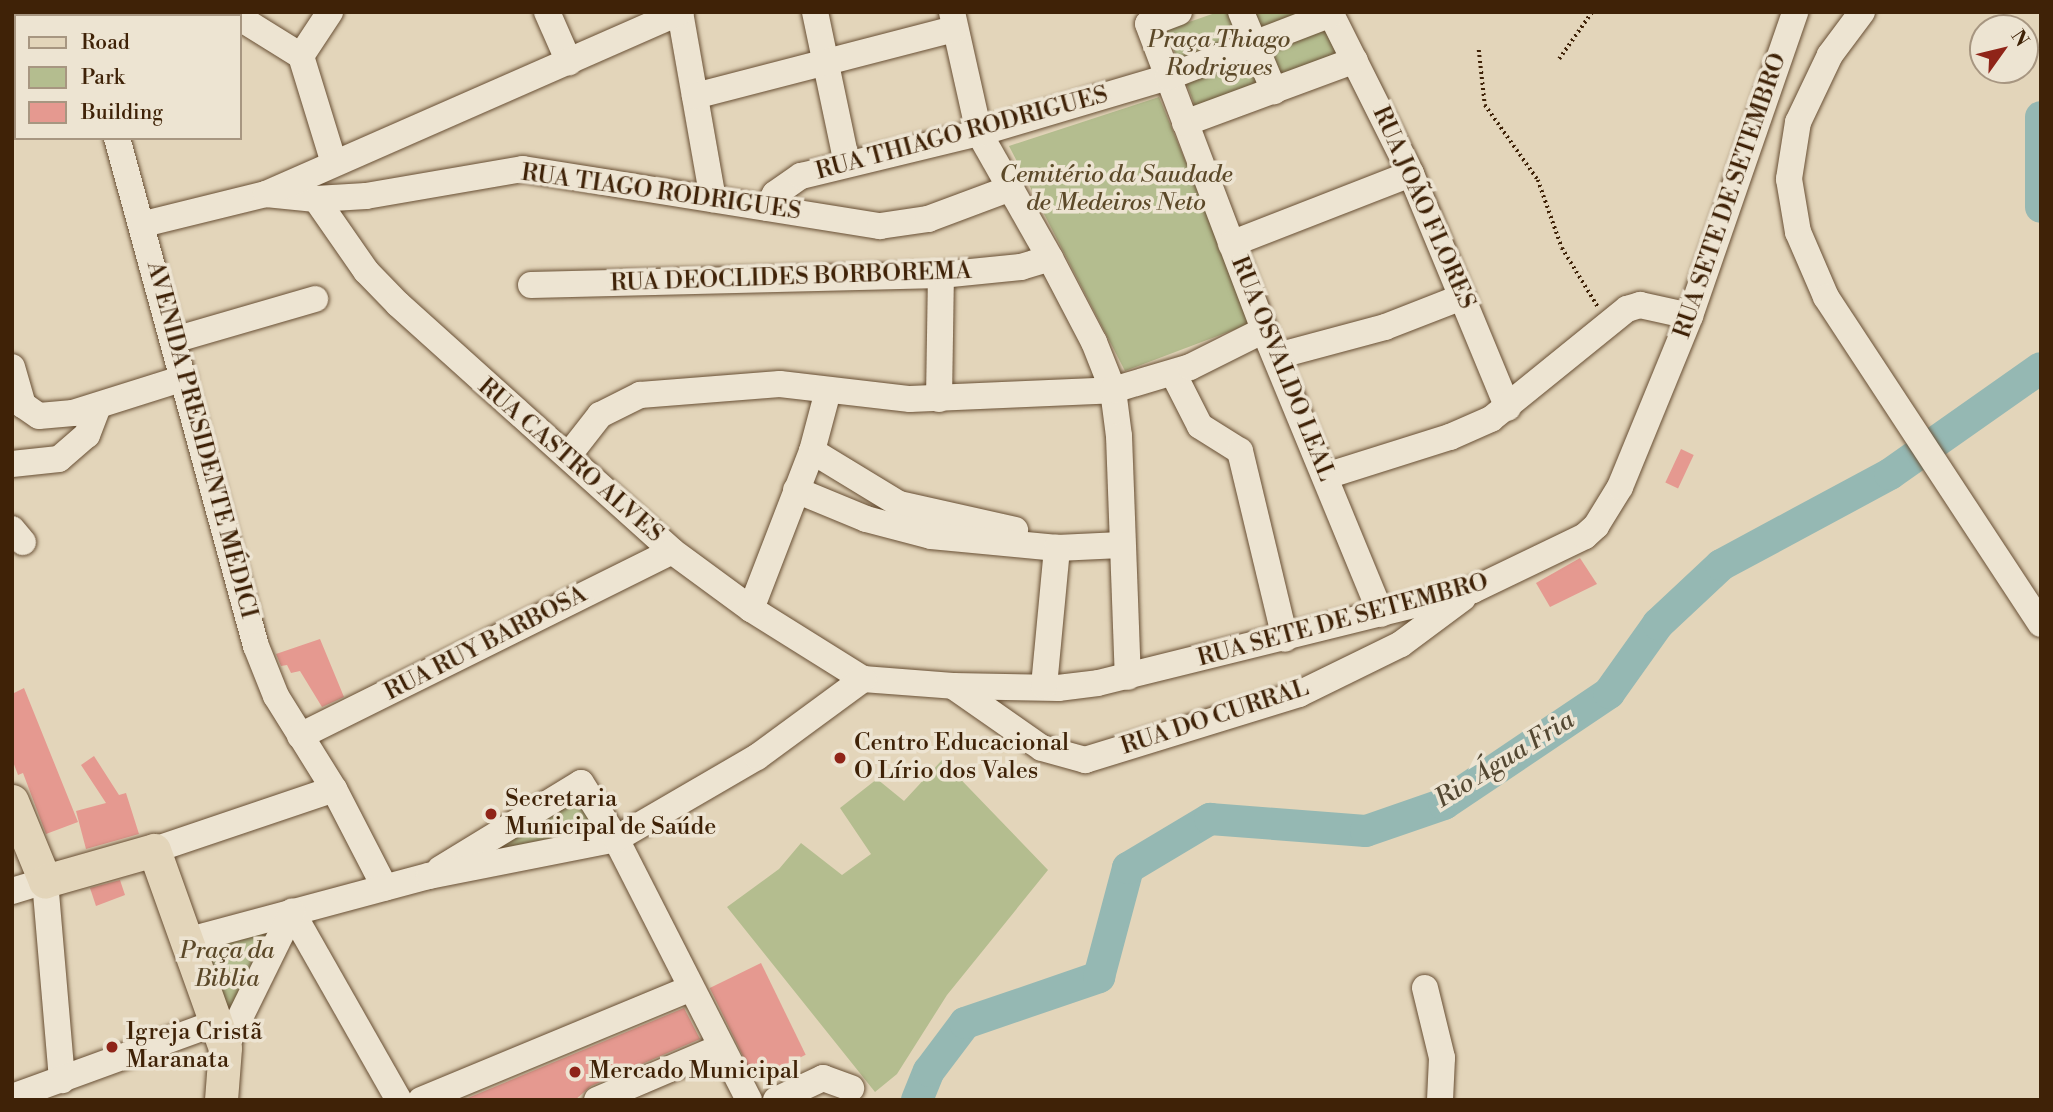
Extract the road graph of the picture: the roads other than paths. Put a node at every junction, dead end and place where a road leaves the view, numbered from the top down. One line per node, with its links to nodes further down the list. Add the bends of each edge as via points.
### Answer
1 (330, 12): 13 (street)
2 (547, 12): 15 (street)
3 (680, 12): 15 (street); 19 (street)
4 (815, 12): 16 (street)
5 (1179, 12): 17 (street, via 1148,24)
6 (1241, 12): 12 (street)
7 (1795, 12): 21 (street, RUA SETE DE SETEMBRO)
8 (1862, 12): 24 (street, via 1830,55 1811,91)
9 (1331, 13): 12 (street); 14 (street, RUA JOÃO FLORES)
10 (242, 19): 13 (street)
11 (954, 21): 16 (street); 22 (street)
12 (1254, 44): 17 (street); 18 (street)
13 (301, 56): 25 (street)
14 (1355, 60): 18 (street); 27 (street, RUA JOÃO FLORES)
15 (569, 62): 25 (street)
16 (824, 62): 19 (street); 26 (street)
17 (1168, 77): 20 (street); 22 (street, RUA THIAGO RODRIGUES)
18 (1274, 92): 20 (street)
19 (695, 96): 30 (street)
20 (1185, 123): 34 (street, RUA OSVALDO LEAL)
21 (1755, 129): 24 (street); 40 (street, RUA SETE DE SETEMBRO)
22 (979, 133): 26 (street, RUA THIAGO RODRIGUES); 28 (street)
23 (118, 140): 33 (street, AVENIDA PRESIDENTE MÉDICI)
24 (1794, 143): 63 (street, via 1789,179 1798,232 1826,298)
25 (334, 163): 29 (street)
26 (847, 164): 32 (street, RUA THIAGO RODRIGUES, via 788,183)
27 (1411, 174): 34 (street); 38 (street, RUA JOÃO FLORES)
28 (1011, 188): 32 (street, RUA TIAGO RODRIGUES, via 928,219 892,225); 35 (street)
29 (265, 194): 31 (street, RUA TIAGO RODRIGUES); 33 (street)
30 (713, 199): 31 (street, RUA TIAGO RODRIGUES, via 523,169); 32 (street, RUA TIAGO RODRIGUES)
31 (316, 200): 53 (street, RUA CASTRO ALVES, via 366,271 398,304)
32 (767, 208)
33 (144, 224): 42 (street, AVENIDA PRESIDENTE MÉDICI)
34 (1231, 244): 41 (street, RUA OSVALDO LEAL)
35 (1051, 258): 36 (street, RUA DEOCLIDES BORBOREMA, via 1021,268); 47 (street)
36 (942, 275): 37 (street, RUA DEOCLIDES BORBOREMA); 49 (street)
37 (531, 285)
38 (1462, 298): 43 (street, via 1385,327); 51 (street, RUA JOÃO FLORES)
39 (315, 299): 42 (street)
40 (1690, 316): 51 (street, via 1640,305 1608,323); 60 (street, RUA SETE DE SETEMBRO, via 1620,487 1596,526 1585,537)
41 (1264, 330): 43 (street, RUA OSVALDO LEAL); 45 (street)
42 (174, 340): 46 (street, AVENIDA PRESIDENTE MÉDICI)
43 (1277, 356): 55 (street, RUA OSVALDO LEAL)
44 (12, 367): 50 (street, via 23,405 32,414 48,417)
45 (1173, 373): 47 (street); 64 (street, via 1200,426 1240,451)
46 (184, 378): 50 (street); 69 (street, AVENIDA PRESIDENTE MÉDICI, via 256,646 276,696)
47 (1113, 390): 49 (street); 57 (street, via 1119,436)
48 (828, 391): 49 (street); 52 (street); 53 (street, via 780,384 640,395 600,415)
49 (939, 399)
50 (98, 406): 54 (street, via 87,435 59,459)
51 (1508, 408): 55 (street, via 1450,437)
52 (812, 451): 56 (street); 57 (street, via 879,495 938,515 1004,528)
53 (568, 456): 59 (street, RUA CASTRO ALVES)
54 (12, 464)
55 (1326, 476): 62 (street, RUA OSVALDO LEAL)
56 (796, 490): 58 (street, via 866,519 931,536); 61 (street)
57 (1121, 540): 58 (street); 65 (street)
58 (1057, 548): 68 (street)
59 (671, 551): 61 (street, RUA CASTRO ALVES); 69 (street, RUA RUY BARBOSA)
60 (1473, 590): 62 (street, RUA SETE DE SETEMBRO); 67 (street, RUA DO CURRAL, via 1401,644 1299,694 1085,760 1042,748)
61 (751, 609): 66 (street, RUA CASTRO ALVES)
62 (1381, 614): 64 (street, RUA SETE DE SETEMBRO)
63 (2041, 624)
64 (1285, 639): 65 (street, RUA SETE DE SETEMBRO)
65 (1128, 677): 68 (street, RUA SETE DE SETEMBRO)
66 (863, 679): 67 (street, RUA SETE DE SETEMBRO); 72 (street, via 757,757)
67 (953, 686): 68 (street, RUA SETE DE SETEMBRO)
68 (1044, 687)
69 (300, 736): 70 (street, AVENIDA PRESIDENTE MÉDICI)
70 (334, 789): 73 (street); 76 (street, AVENIDA PRESIDENTE MÉDICI)
71 (12, 801): 75 (main road)
72 (616, 839): 74 (street); 74 (street, via 581,783); 80 (street)
73 (154, 850): 75 (main road); 79 (main road)
74 (429, 876): 76 (street)
75 (45, 881): 77 (street); 84 (street)
76 (385, 888): 78 (street)
77 (12, 891)
78 (292, 912): 79 (street); 82 (street); 88 (street)
79 (186, 941): 82 (main road)
80 (691, 988): 83 (street); 89 (street)
81 (1425, 988): 93 (street, via 1442,1058)
82 (219, 1036): 84 (street); 87 (main road)
83 (721, 1047): 90 (street); 91 (street)
84 (62, 1080): 86 (street)
85 (851, 1088): 92 (street, via 823,1078)
86 (20, 1097)
87 (221, 1100)
88 (399, 1100)
89 (421, 1100)
90 (597, 1100)
91 (749, 1100)
92 (776, 1100)
93 (1440, 1100)

